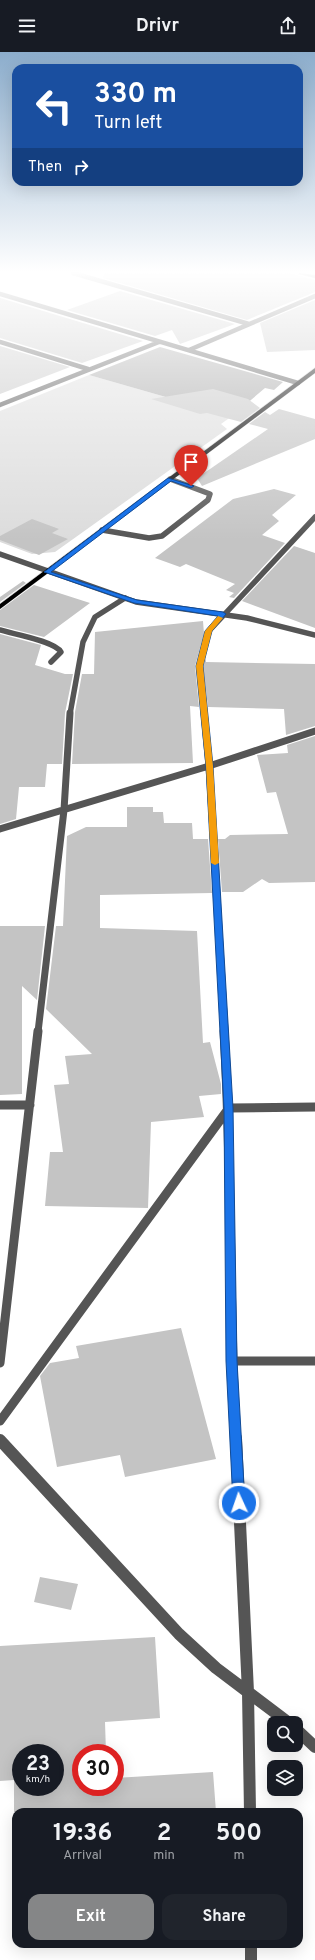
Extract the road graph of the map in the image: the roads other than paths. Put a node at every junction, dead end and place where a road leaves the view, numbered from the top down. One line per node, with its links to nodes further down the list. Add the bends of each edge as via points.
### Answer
1 (65, 362): 4 (street)
2 (106, 362): 4 (street)
3 (229, 362): 6 (street)
4 (88, 369): 8 (street)
5 (315, 370): 6 (main road)
6 (298, 383): 10 (main road)
7 (0, 399): 8 (street)
8 (8, 402): 9 (street)
9 (0, 406)
10 (170, 479): 12 (main road); 12 (street, via 210,494 208,500 162,536 149,538)
11 (315, 517): 17 (street)
12 (102, 530): 14 (main road)
13 (0, 554): 14 (street)
14 (47, 572): 15 (street); 16 (main road)
15 (125, 598): 17 (street, via 136,602); 23 (street, via 95,617 83,642 70,707)
16 (0, 607)
17 (223, 614): 19 (street); 22 (street, via 209,631 199,666)
18 (0, 630): 20 (street, via 59,648 61,652)
19 (315, 635)
20 (51, 662)
21 (315, 732): 22 (street)
22 (209, 766): 23 (street); 28 (street)
23 (64, 810): 24 (street); 26 (street)
24 (0, 829)
25 (0, 1105): 26 (street)
26 (30, 1105): 31 (street)
27 (315, 1107): 28 (street)
28 (228, 1108): 29 (street); 32 (street)
29 (232, 1361): 30 (street); 34 (street)
30 (315, 1361)
31 (0, 1363)
32 (0, 1421)
33 (0, 1440): 34 (street, via 179,1634 216,1668)
34 (248, 1692): 35 (street); 38 (street)
35 (280, 1716)
36 (303, 1736): 37 (street)
37 (315, 1747)
38 (250, 1808)
39 (251, 1948): 40 (street)
40 (251, 1960)

